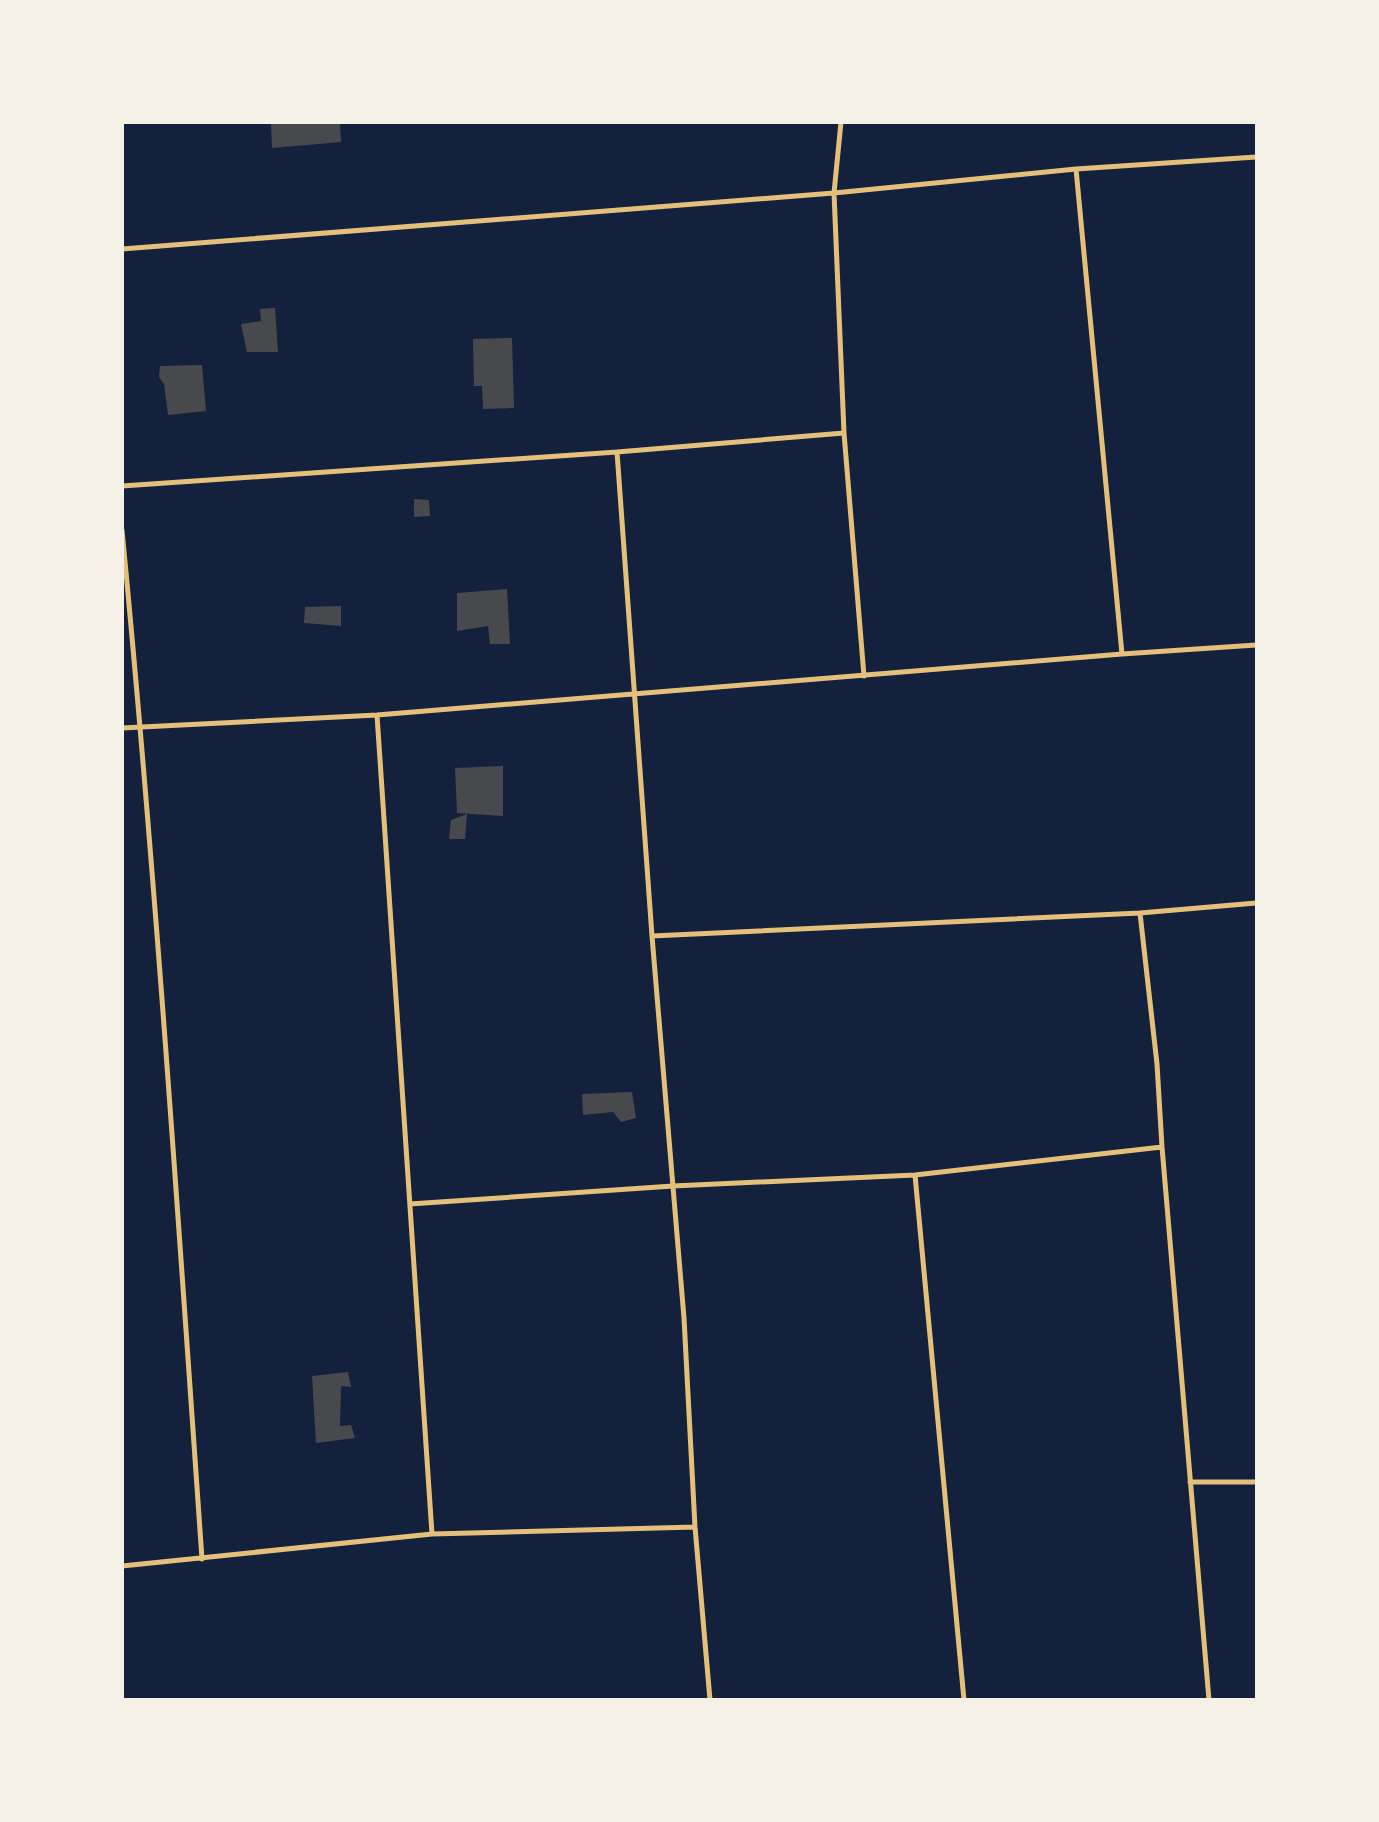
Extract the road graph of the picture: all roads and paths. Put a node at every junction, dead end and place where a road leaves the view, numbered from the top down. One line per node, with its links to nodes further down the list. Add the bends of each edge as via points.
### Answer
1 (840, 122): 4 (street)
2 (1256, 157): 3 (street)
3 (1076, 169): 4 (street); 11 (street)
4 (834, 193): 5 (street); 6 (street)
5 (122, 249)
6 (844, 433): 7 (street); 12 (street)
7 (617, 452): 8 (street); 13 (street)
8 (122, 486)
9 (122, 530): 15 (street)
10 (1256, 644): 11 (street)
11 (1122, 654): 12 (street)
12 (864, 676): 13 (street)
13 (633, 694): 14 (street); 19 (street)
14 (377, 715): 15 (street); 23 (street)
15 (141, 727): 16 (street); 28 (street)
16 (122, 728)
17 (1256, 903): 18 (street)
18 (1140, 913): 19 (street); 20 (street, via 1157,1064)
19 (652, 936): 22 (street)
20 (1162, 1147): 21 (street); 24 (street)
21 (915, 1175): 22 (street); 31 (street)
22 (673, 1186): 23 (street); 26 (street)
23 (410, 1204): 27 (street)
24 (1190, 1482): 25 (street); 32 (street)
25 (1256, 1482)
26 (695, 1527): 27 (street); 30 (street)
27 (432, 1534): 28 (street)
28 (202, 1558): 29 (street)
29 (122, 1566)
30 (710, 1700)
31 (964, 1700)
32 (1209, 1700)

